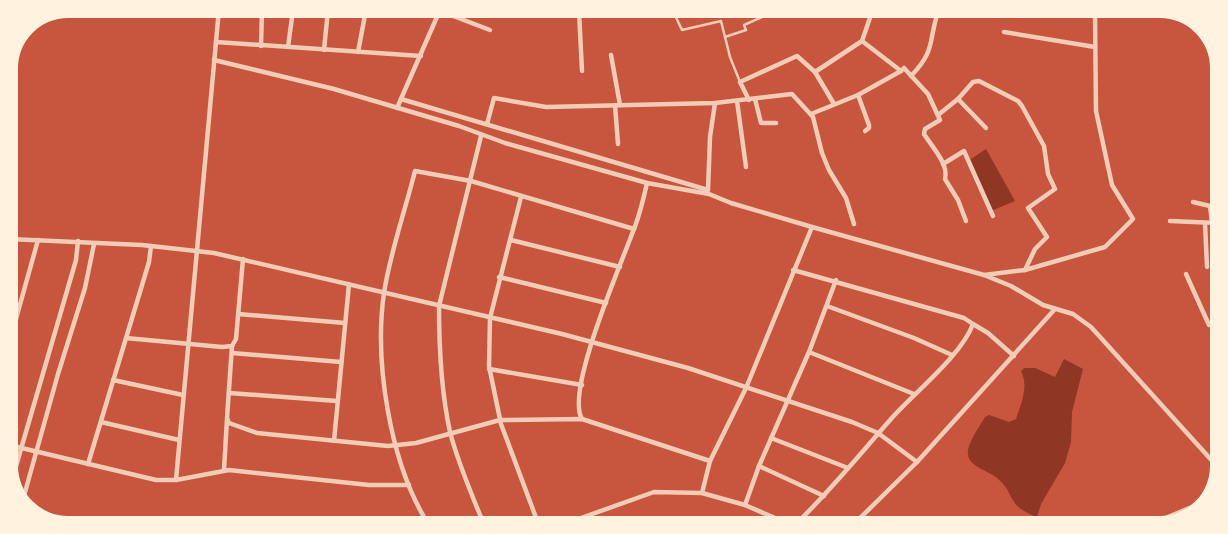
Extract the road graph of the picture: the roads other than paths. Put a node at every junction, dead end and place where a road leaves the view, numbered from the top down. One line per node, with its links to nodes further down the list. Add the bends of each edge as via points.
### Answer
1 (218, 17): 18 (street)
2 (262, 17): 19 (street)
3 (292, 17): 20 (street)
4 (327, 17): 22 (street)
5 (365, 17): 23 (street)
6 (437, 17): 25 (street)
7 (456, 17): 14 (street)
8 (580, 17): 27 (street)
9 (676, 17): 16 (lane, via 682,30 721,21)
10 (762, 17): 16 (lane, via 744,25 746,30)
11 (870, 17): 17 (street)
12 (937, 17): 30 (street, via 930,51)
13 (1095, 17): 21 (street)
14 (490, 30)
15 (1004, 32): 21 (street)
16 (725, 37): 31 (lane)
17 (862, 41): 28 (street); 29 (street)
18 (216, 42): 19 (street); 26 (street)
19 (261, 46): 20 (street)
20 (288, 47): 22 (street)
21 (1095, 47): 75 (street, via 1096,110 1109,177 1133,219 1105,247)
22 (324, 50): 23 (street)
23 (358, 52): 25 (street)
24 (611, 55): 39 (street)
25 (421, 56): 33 (street)
26 (214, 60): 40 (street); 70 (street)
27 (582, 71)
28 (901, 71): 30 (street, via 904,68); 32 (street)
29 (815, 72): 31 (street, via 797,56); 38 (street)
30 (911, 76): 42 (street, via 928,94)
31 (740, 82): 35 (street)
32 (858, 95): 38 (street); 46 (street, via 869,125)
33 (401, 99): 40 (street); 44 (street)
34 (958, 99): 42 (street); 45 (street); 75 (street, via 975,80 1013,99 1022,106 1044,146 1054,190 1028,208 1047,237 1035,249)
35 (752, 100): 36 (street); 41 (street, via 792,94); 43 (street, via 761,123)
36 (737, 101): 37 (street); 50 (street)
37 (715, 103): 39 (street); 44 (street, via 708,190)
38 (834, 104): 41 (street)
39 (618, 105): 44 (street, via 546,107 494,98); 48 (street)
40 (397, 108): 47 (street, via 459,126)
41 (811, 114): 61 (street, via 822,154 849,205)
42 (938, 115): 49 (street, via 940,120 924,134)
43 (776, 123)
44 (487, 124)
45 (986, 128)
46 (865, 131)
47 (481, 136): 51 (street); 52 (street)
48 (618, 144)
49 (943, 164): 56 (street, via 964,151); 57 (street, via 945,179)
50 (746, 167)
51 (471, 181): 53 (street); 81 (street, via 415,171); 83 (street)
52 (647, 183): 62 (street, via 697,191); 63 (street)
53 (521, 197): 63 (street); 66 (street)
54 (1193, 202): 55 (street)
55 (1210, 206)
56 (993, 216)
57 (966, 221)
58 (1170, 222): 59 (street)
59 (1205, 223): 60 (street); 73 (street)
60 (1210, 223)
61 (854, 224)
62 (812, 227): 74 (street); 77 (street)
63 (634, 229): 72 (street)
64 (18, 239): 65 (street)
65 (38, 240): 67 (street); 86 (street)
66 (511, 240): 72 (street); 78 (street)
67 (78, 241): 68 (street); 121 (street, via 76,260)
68 (94, 244): 69 (street); 122 (street, via 85,288)
69 (151, 246): 70 (street); 92 (street)
70 (196, 249): 71 (street); 94 (street)
71 (243, 259): 80 (street); 87 (street)
72 (620, 267): 82 (street)
73 (1207, 267)
74 (793, 270): 79 (street); 104 (street)
75 (1025, 270): 77 (street)
76 (1186, 274): 91 (street)
77 (984, 275): 85 (street)
78 (499, 277): 82 (street); 88 (street)
79 (836, 280): 84 (street); 90 (street, via 964,318)
80 (349, 284): 81 (street); 89 (street)
81 (384, 292): 83 (street); 119 (street, via 382,366)
82 (606, 303): 93 (street)
83 (439, 306): 88 (street); 114 (street, via 441,364)
84 (827, 306): 96 (street); 98 (street)
85 (1055, 309): 99 (street); 123 (street, via 1073,314 1091,327)
86 (18, 312)
87 (238, 314): 89 (street); 95 (street, via 236,339)
88 (490, 318): 93 (street); 101 (street)
89 (345, 323): 100 (street)
90 (973, 324): 98 (street); 99 (street)
91 (1210, 325)
92 (126, 338): 94 (street); 102 (street)
93 (592, 342): 103 (street); 104 (street, via 688,368)
94 (188, 344): 95 (street); 107 (street)
95 (232, 346): 97 (street)
96 (809, 352): 106 (street); 108 (street)
97 (232, 353): 100 (street); 105 (street)
98 (952, 355): 106 (street)
99 (1014, 356): 126 (street)
100 (341, 362): 109 (street)
101 (490, 369): 103 (street); 112 (street)
102 (113, 380): 107 (street); 113 (street)
103 (582, 385): 111 (street, via 578,408)
104 (746, 388): 108 (street); 125 (street)
105 (229, 393): 109 (street); 110 (street)
106 (914, 394): 115 (street)
107 (183, 395): 117 (street)
108 (788, 399): 115 (street); 116 (street)
109 (337, 401): 118 (street)
110 (227, 418): 118 (street, via 229,423 257,433); 130 (street)
111 (582, 419): 112 (street); 125 (street)
112 (500, 420): 114 (street); 139 (street)
113 (101, 422): 117 (street); 127 (street)
114 (450, 432): 119 (street, via 416,443); 138 (street)
115 (878, 433): 126 (street); 129 (street)
116 (770, 438): 128 (street); 129 (street)
117 (179, 440): 131 (street)
118 (334, 441): 119 (street, via 372,446)
119 (396, 445): 132 (street)
120 (18, 447): 121 (street)
121 (21, 448): 122 (street); 124 (street)
122 (36, 452): 127 (street); 133 (street)
123 (1210, 458)
124 (18, 459)
125 (710, 461): 134 (street)
126 (917, 462): 143 (street)
127 (88, 464): 131 (street, via 148,478)
128 (759, 466): 135 (street); 136 (street)
129 (848, 468): 135 (street)
130 (224, 470): 131 (street); 132 (street, via 369,484)
131 (176, 480)
132 (409, 484): 137 (street)
133 (25, 493)
134 (702, 493): 136 (street); 140 (street, via 650,493)
135 (824, 496): 142 (street)
136 (745, 505): 141 (street)
137 (424, 516)
138 (481, 516)
139 (535, 516)
140 (586, 516)
141 (770, 516)
142 (804, 516)
143 (862, 516)

